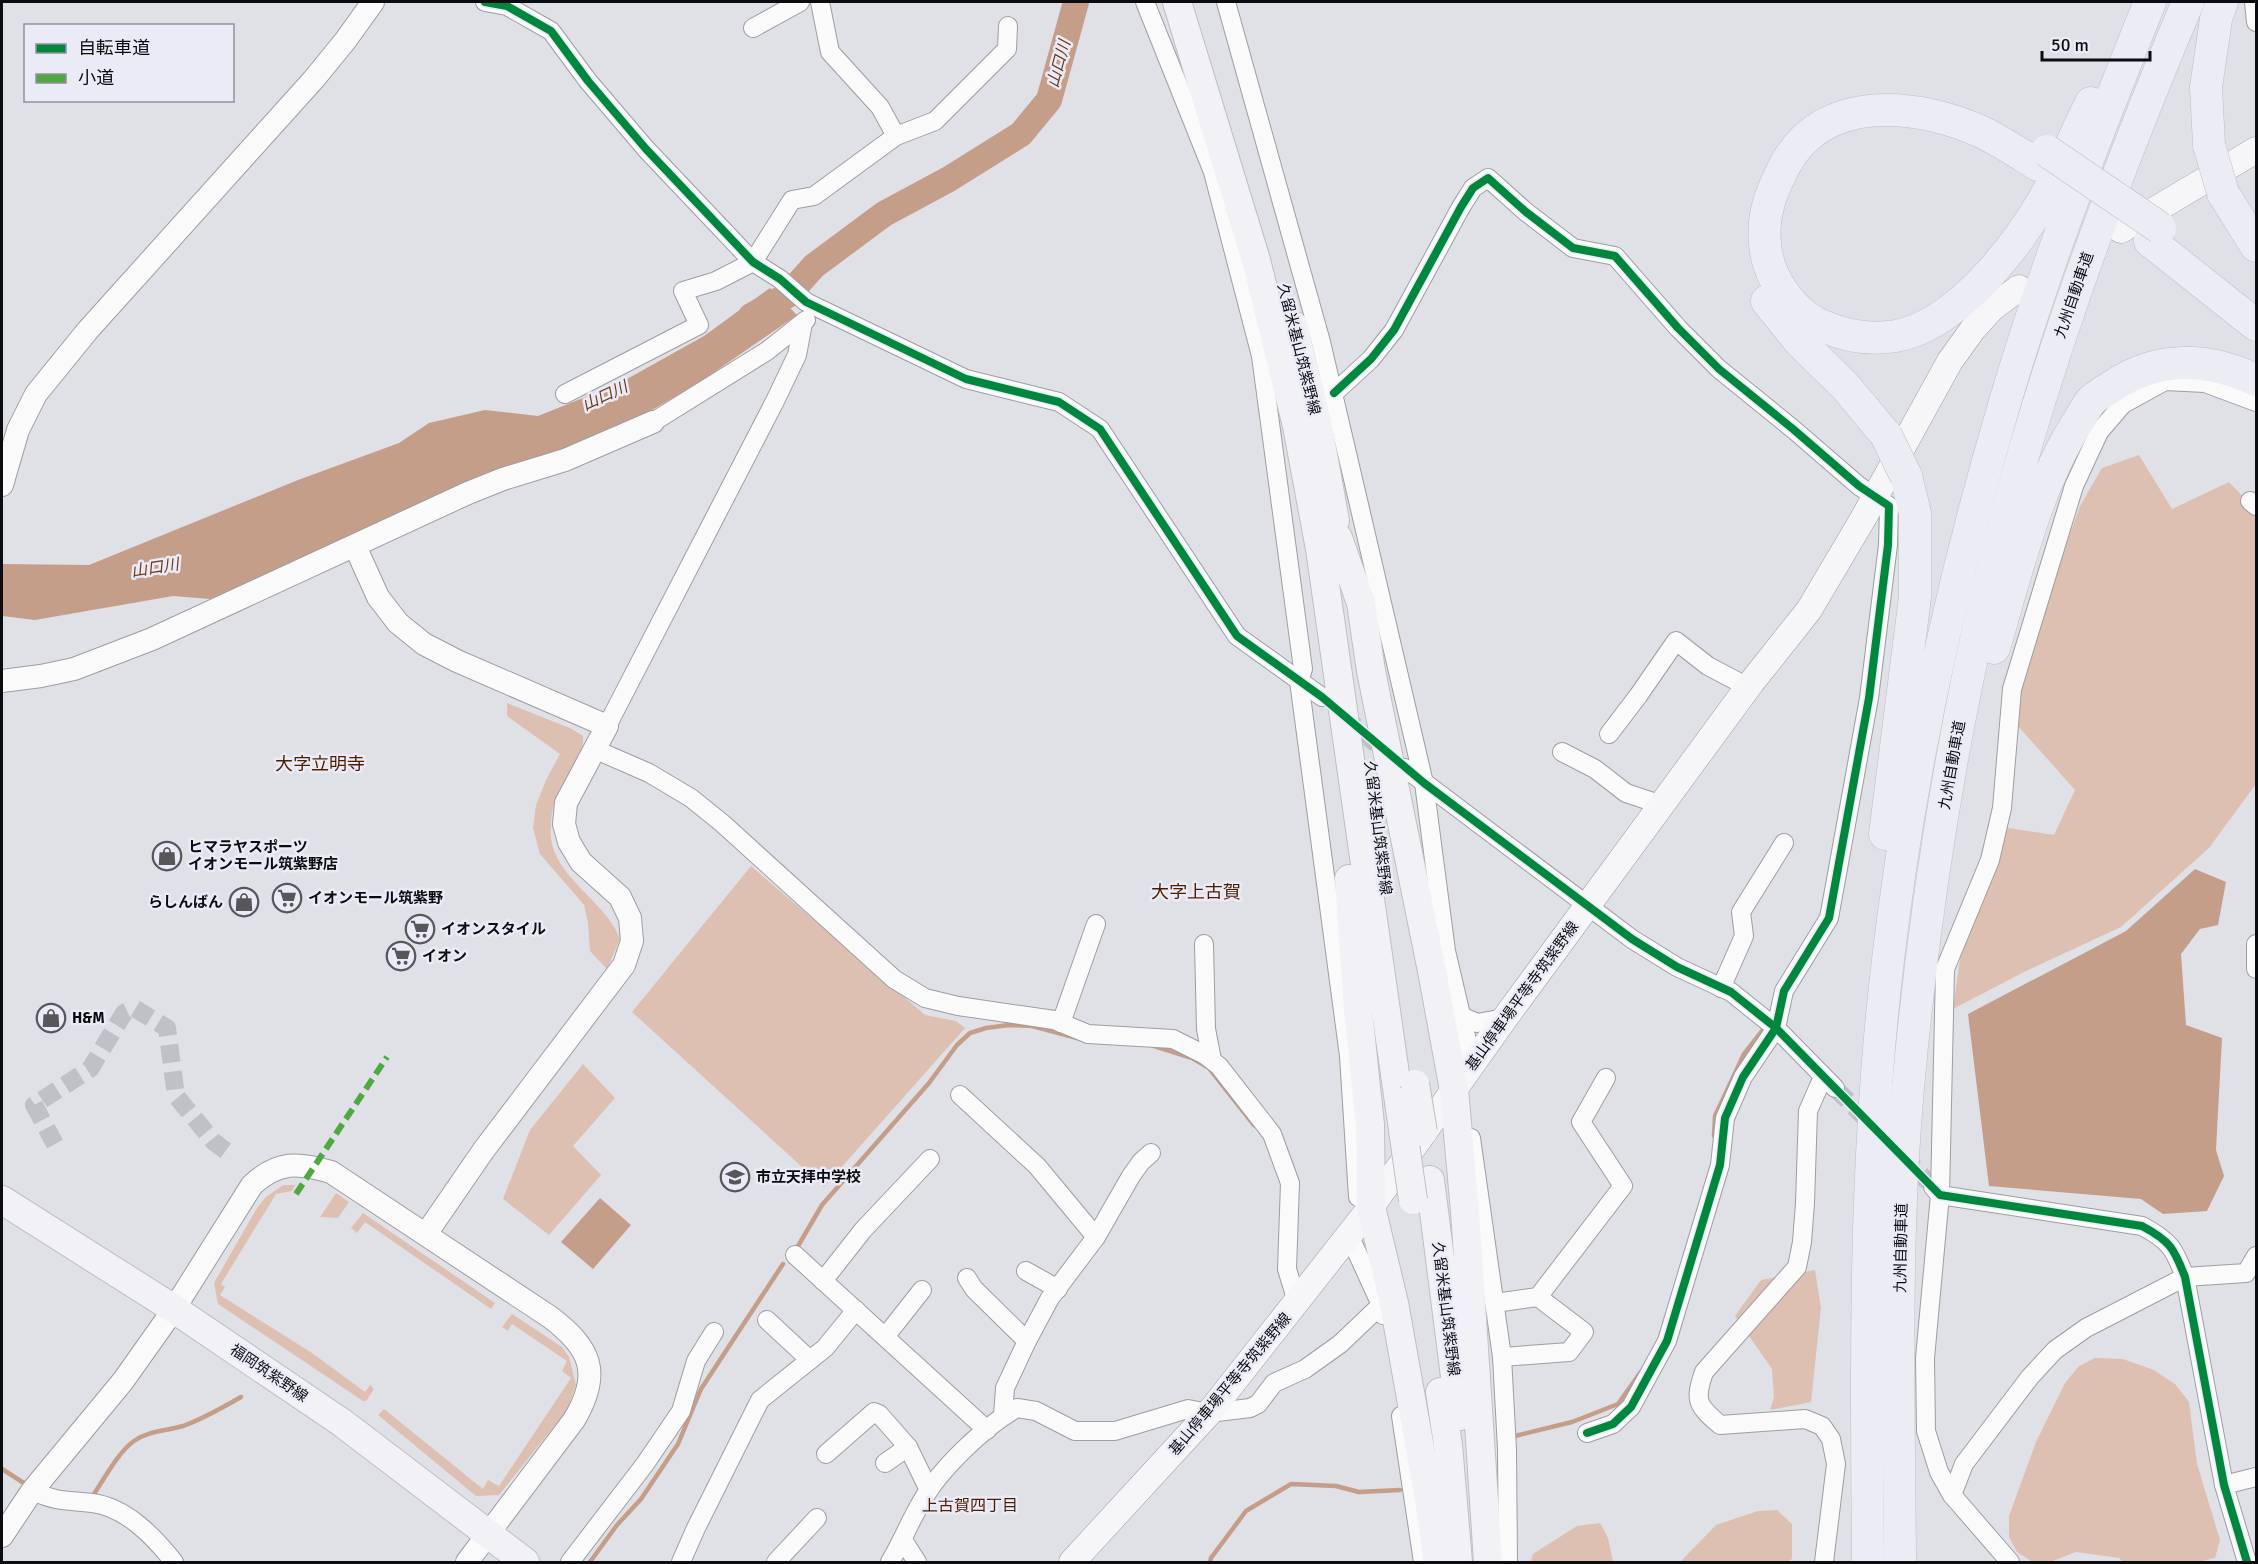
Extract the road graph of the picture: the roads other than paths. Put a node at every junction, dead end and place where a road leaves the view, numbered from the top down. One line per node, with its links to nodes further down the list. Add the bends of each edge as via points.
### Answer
1 (373, 2): 35 (street, via 314,79 88,330 36,394 18,430)
2 (485, 2): 14 (street)
3 (800, 2): 17 (street)
4 (820, 2): 18 (street, via 830,52 880,107)
5 (1145, 2): 41 (street, via 1213,172 1265,355 1303,669)
6 (1177, 2): 39 (main road, 久留米基山筑紫野線, via 1256,260 1297,426)
7 (1196, 2): 37 (main road, 久留米基山筑紫野線, via 1276,257 1318,427)
8 (1226, 2): 31 (street, via 1315,344)
9 (2138, 2): 20 (highway, via 2038,208 2022,233 1968,295 1941,317 1898,336 1877,338 1838,333 1818,325 1783,293 1765,243 1768,200 1791,154 1811,134 1832,121 1886,108 1915,111 1984,133)
10 (2150, 2): 65 (highway, via 2069,210 2005,400 1959,575 1909,811 1887,963)
11 (2188, 2): 51 (highway, 九州自動車道, via 2096,233 2036,411 1986,594)
12 (2222, 2): 23 (highway, bridge, via 2206,87 2209,145 2223,193)
13 (2254, 2): 15 (street)
14 (507, 4): 24 (street, via 551,31 639,140)
15 (2256, 22)
16 (1008, 26): 18 (street, via 1007,49 935,121)
17 (753, 28)
18 (896, 136): 24 (street, via 814,196 792,200)
19 (2256, 150): 21 (main road)
20 (2043, 158): 22 (highway); 65 (highway, bridge, via 1980,113 1950,101 1924,93 1870,92 1844,97 1817,109 1797,124 1767,158 1756,180 1748,213 1749,255 1756,283 1799,341 1845,386 1886,435 1906,476 1915,513 1915,597 1881,859)
21 (2121, 230)
22 (2155, 235): 27 (highway); 29 (highway)
23 (2256, 246)
24 (753, 262): 26 (street); 32 (street, via 716,281 682,291 699,324)
25 (2019, 288): 36 (main road, 基山停車場平等寺筑紫野線, via 1972,329)
26 (812, 305): 28 (street); 41 (street, via 966,379 1059,402 1100,429 1237,636)
27 (2256, 308)
28 (803, 323): 34 (street, via 767,351); 44 (street, via 797,355)
29 (2256, 325)
30 (2256, 380): 51 (highway, via 2209,363 2162,363 2123,378 2091,401 2062,448 2025,542)
31 (1334, 393): 36 (street, via 1371,359 1394,330 1461,207 1473,188 1488,178 1573,248 1615,256 1719,369); 49 (street)
32 (565, 394)
33 (2256, 402): 71 (street, via 2205,383 2164,381 2123,404 2099,432 2074,486 2012,689 2002,808 1990,860 1945,969)
34 (653, 422): 38 (street, via 565,460 468,493)
35 (2, 485)
36 (1875, 496): 42 (main road, 基山停車場平等寺筑紫野線, via 1809,610); 62 (street, via 1889,506 1888,545 1869,698 1846,831 1829,918 1784,991)
37 (1338, 538): 66 (main road, via 1361,603); 67 (main road, 久留米基山筑紫野線, via 1371,770)
38 (355, 546): 40 (street, via 74,669); 44 (street, via 378,597 398,622 424,644)
39 (1337, 664): 67 (main road, 久留米基山筑紫野線); 74 (main road, via 1334,743 1346,838 1370,1125)
40 (2, 681)
41 (1299, 681): 43 (street); 74 (street, via 1349,1056)
42 (1749, 687): 45 (street, via 1708,666 1676,641); 50 (main road, 基山停車場平等寺筑紫野線)
43 (1322, 697)
44 (607, 726): 46 (street)
45 (1609, 734)
46 (594, 749): 61 (street, via 649,773 691,798 901,984 925,998); 75 (street, via 566,803 564,824 569,843 581,862 620,897 630,918 632,941 624,965 483,1151)
47 (1562, 752): 50 (street, via 1595,769 1626,793)
48 (1405, 768): 49 (street)
49 (1424, 783): 53 (street); 59 (street, via 1446,951)
50 (1662, 805): 53 (main road, 基山停車場平等寺筑紫野線)
51 (1941, 827): 130 (highway, 九州自動車道, via 1920,971 1908,1093 1899,1323)
52 (1784, 843): 58 (street, via 1741,912 1744,936)
53 (1588, 907): 58 (street, via 1677,967); 60 (main road, 基山停車場平等寺筑紫野線)
54 (1096, 924): 61 (street)
55 (1204, 944): 63 (street, via 1206,1029)
56 (2256, 944): 57 (street)
57 (2256, 969)
58 (1721, 988): 62 (street)
59 (1461, 1016): 60 (street, via 1477,1023); 66 (street, via 1469,1049)
60 (1505, 1018): 66 (main road, 基山停車場平等寺筑紫野線)
61 (1061, 1023): 63 (street, via 1088,1034 1173,1039)
62 (1776, 1028): 100 (street, via 1743,1077 1725,1118 1720,1165 1667,1341 1631,1407 1613,1424); 128 (street, via 1829,1082 1808,1111 1805,1203 1797,1267 1704,1372 1697,1394 1704,1411 1720,1425 1805,1419 1822,1426 1831,1439 1836,1464)
63 (1212, 1060): 86 (street, via 1272,1134 1290,1183 1287,1269)
64 (1606, 1078): 85 (street, via 1581,1122 1623,1186)
65 (1876, 1089): 129 (highway, via 1866,1336)
66 (1454, 1090): 74 (main road, 基山停車場平等寺筑紫野線); 87 (street, via 1470,1130); 126 (main road)
67 (1407, 1093): 72 (main road, 久留米基山筑紫野線, bridge)
68 (960, 1095): 76 (street, via 1037,1166)
69 (1151, 1154): 76 (street, via 1131,1176)
70 (930, 1160): 82 (street, via 863,1230)
71 (1934, 1188): 81 (street, via 2142,1226 2162,1237 2176,1253); 108 (street, via 1924,1358 1926,1431 1939,1472)
72 (1421, 1190): 124 (main road, 久留米基山筑紫野線); 125 (main road, 久留米基山筑紫野線, via 1471,1504)
73 (2, 1200): 89 (main road, 福岡筑紫野線)
74 (1360, 1222): 86 (main road, 基山停車場平等寺筑紫野線); 88 (street); 123 (main road, via 1394,1303)
75 (426, 1234): 89 (street, via 332,1172 307,1164 284,1166 265,1173 252,1185); 110 (street, via 569,1331 588,1360 590,1384 585,1401)
76 (1096, 1237): 83 (street)
77 (795, 1255): 82 (street)
78 (2256, 1256): 81 (street, via 2246,1273)
79 (1026, 1271): 83 (street)
80 (967, 1278): 94 (street)
81 (2185, 1278): 105 (street); 108 (street, via 2086,1328 2055,1350 1964,1464)
82 (823, 1281): 90 (street)
83 (1058, 1289): 94 (street)
84 (922, 1290): 93 (street)
85 (1538, 1297): 87 (street); 95 (street, via 1584,1332 1569,1352)
86 (1297, 1302): 97 (main road, 基山停車場平等寺筑紫野線)
87 (1495, 1303): 95 (street)
88 (1381, 1305): 97 (street, via 1305,1370 1275,1383 1258,1404); 122 (street, via 1396,1366)
89 (174, 1309): 107 (street, via 123,1380); 110 (main road, 福岡筑紫野線, via 340,1422)
90 (856, 1310): 93 (street); 96 (street)
91 (767, 1320): 96 (street)
92 (714, 1332): 116 (street, via 696,1361 681,1411)
93 (885, 1337): 99 (street)
94 (1027, 1341): 98 (street, via 1005,1388)
95 (1502, 1357): 127 (street, via 1508,1449)
96 (810, 1360): 117 (street, via 760,1400)
97 (1209, 1413): 98 (street, via 1188,1409 1115,1431 1075,1431 1036,1411 1017,1408); 121 (main road, 基山停車場平等寺筑紫野線)
98 (1003, 1416): 99 (street)
99 (987, 1430): 106 (street, via 941,1472)
100 (1587, 1433)
101 (908, 1447): 102 (street, via 874,1412); 103 (street); 106 (street)
102 (826, 1454)
103 (885, 1463)
104 (2256, 1477): 105 (street)
105 (2224, 1485): 132 (street)
106 (929, 1490): 112 (street)
107 (32, 1491): 111 (street); 113 (street, via 50,1499 93,1503 116,1510 135,1522)
108 (1952, 1495): 131 (street)
109 (817, 1518): 118 (street)
110 (488, 1534): 114 (street); 115 (main road, 福岡筑紫野線)
111 (2, 1536)
112 (903, 1540): 119 (street); 120 (street)
113 (174, 1563)
114 (467, 1563)
115 (525, 1563)
116 (570, 1563)
117 (681, 1563)
118 (776, 1563)
119 (890, 1563)
120 (917, 1563)
121 (1072, 1563)
122 (1423, 1563)
123 (1438, 1563)
124 (1458, 1563)
125 (1476, 1563)
126 (1488, 1563)
127 (1508, 1563)
128 (1824, 1563)
129 (1868, 1563)
130 (1900, 1563)
131 (2010, 1563)
132 (2247, 1563)

